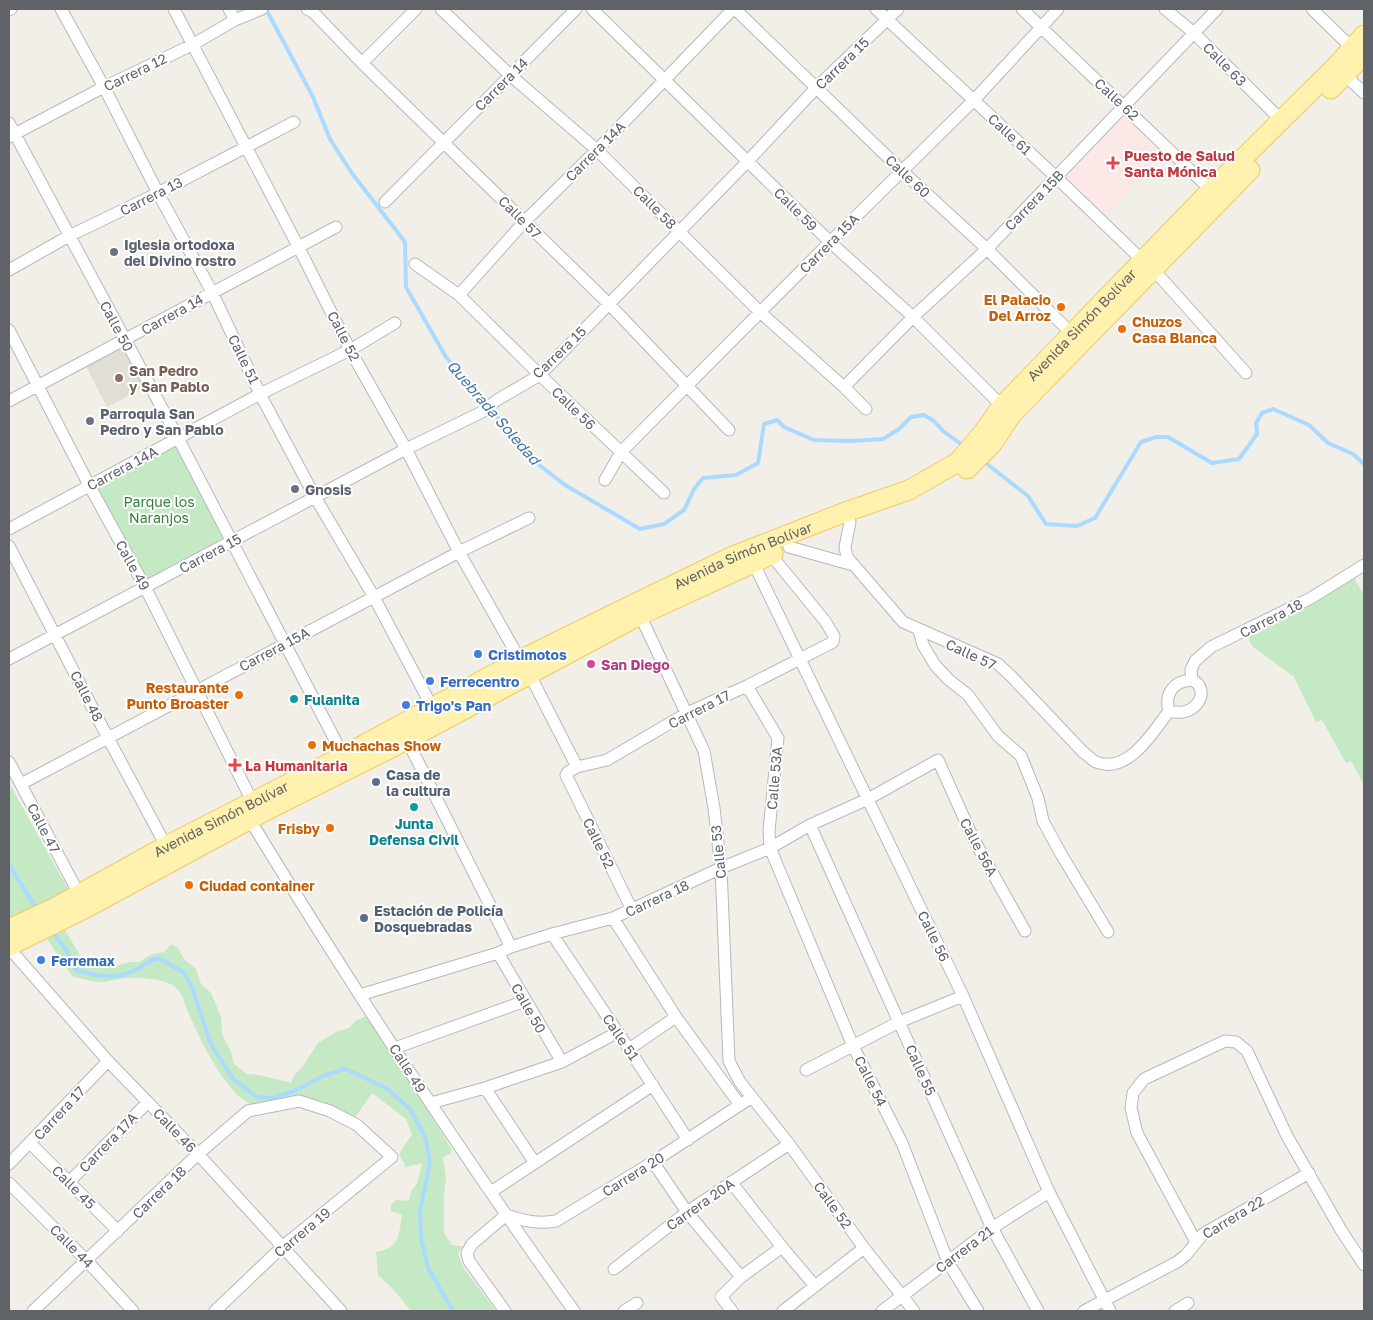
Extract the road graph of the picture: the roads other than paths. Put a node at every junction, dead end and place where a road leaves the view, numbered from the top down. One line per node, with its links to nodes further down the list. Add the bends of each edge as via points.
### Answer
1 (61, 9): 28 (street, Calle 51)
2 (174, 9): 22 (street, Calle 52)
3 (229, 9): 18 (street)
4 (416, 9): 24 (street)
5 (441, 9): 25 (street, Calle 58)
6 (576, 9): 25 (street, Carrera 14)
7 (592, 9): 27 (street, Calle 59)
8 (734, 9): 27 (street, Carrera 14A); 29 (street, Calle 60)
9 (876, 9): 19 (street, Calle 61)
10 (898, 9): 19 (street, Carrera 15)
11 (1022, 9): 20 (street, Calle 62)
12 (1058, 9): 20 (street, Carrera 15A)
13 (1165, 9): 21 (street, Calle 63)
14 (1218, 9): 21 (street, Carrera 15B)
15 (1312, 9): 23 (street)
16 (312, 10): 24 (street, Calle 57)
17 (259, 11): 18 (street, Carrera 12)
18 (235, 20): 22 (street, Carrera 12)
19 (887, 20): 29 (street, Carrera 15); 31 (street, Calle 61)
20 (1041, 28): 31 (street, Carrera 15A); 32 (street, Calle 62)
21 (1194, 33): 32 (street, Carrera 15B); 33 (street, Calle 63)
22 (192, 44): 28 (street, Carrera 12); 38 (street, Calle 52)
23 (1360, 46): 26 (main road, Avenida Simón Bolívar); 33 (main road, Avenida Simón Bolívar)
24 (362, 63): 37 (street, Calle 57)
25 (510, 75): 37 (street, Carrera 14); 39 (street, Calle 58)
26 (1345, 75): 30 (street); 54 (main road, Avenida Simón Bolívar)
27 (665, 80): 39 (street, Carrera 14A); 40 (street, Calle 59)
28 (104, 87): 36 (street, Carrera 12); 44 (street, Calle 51)
29 (816, 88): 40 (street, Carrera 15); 41 (street, Calle 60)
30 (1364, 93)
31 (974, 100): 41 (street, Carrera 15A); 42 (street, Calle 61)
32 (1124, 106): 42 (street, Carrera 15B); 43 (street, Calle 62)
33 (1282, 121): 43 (main road, Avenida Simón Bolívar)
34 (294, 122): 38 (street, Carrera 13)
35 (9, 123): 36 (street, Calle 50)
36 (12, 136): 49 (street, Calle 50)
37 (444, 141): 45 (street, Carrera 14); 46 (street, Calle 57)
38 (246, 146): 44 (street, Carrera 13); 51 (street, Calle 52)
39 (597, 150): 46 (street, Carrera 14A); 48 (street, Calle 58)
40 (748, 161): 48 (street, Carrera 15); 50 (street, Calle 59)
41 (902, 171): 50 (street, Carrera 15A); 52 (street, Calle 60)
42 (1056, 177): 52 (street, Carrera 15B); 54 (street, Calle 61)
43 (1211, 190): 54 (main road, Avenida Simón Bolívar)
44 (158, 193): 49 (street, Carrera 13); 56 (street, Calle 51)
45 (385, 202)
46 (524, 221): 57 (street, Carrera 14A); 58 (street, Calle 57)
47 (336, 227): 51 (street, Carrera 14)
48 (679, 231): 58 (street, Carrera 15); 59 (street, Calle 58)
49 (69, 236): 55 (street, Carrera 13); 64 (street, Calle 50)
50 (830, 242): 59 (street, Carrera 15A); 60 (street, Calle 59)
51 (300, 248): 56 (street, Carrera 14); 65 (street, Calle 52)
52 (987, 249): 60 (street, Carrera 15B); 63 (street, Calle 60)
53 (415, 264): 57 (street, Calle 56)
54 (1148, 265): 63 (main road, Avenida Simón Bolívar); 66 (street, Calle 61)
55 (9, 270)
56 (212, 292): 64 (street, Carrera 14); 71 (street, Calle 51)
57 (459, 295): 67 (street, Calle 56)
58 (609, 304): 67 (street, Carrera 15); 69 (street, Calle 57)
59 (760, 312): 69 (street, Carrera 15A); 70 (street, Calle 58)
60 (913, 316): 70 (street, Carrera 15B); 73 (street, Calle 59)
61 (395, 323): 65 (street, Carrera 14A)
62 (9, 330): 68 (street, Calle 49)
63 (1077, 338): 73 (main road, Avenida Simón Bolívar); 77 (main road, Avenida Simón Bolívar)
64 (125, 340): 68 (street, Carrera 14); 76 (street, Calle 50)
65 (350, 350): 71 (street, Carrera 14A); 78 (street, Calle 52)
66 (1246, 373)
67 (540, 375): 78 (street, Carrera 15, via 482,412); 79 (street, Calle 56)
68 (38, 385): 72 (street, Carrera 14); 82 (street, Calle 49)
69 (687, 386): 75 (street, Calle 57); 79 (street, Carrera 15A)
70 (844, 386): 74 (street, Calle 58)
71 (260, 394): 76 (street, Carrera 14A); 84 (street, Calle 51)
72 (9, 401)
73 (1002, 406): 77 (main road, Avenida Simón Bolívar)
74 (866, 409)
75 (730, 430)
76 (178, 438): 82 (street, Carrera 14A); 88 (street, Calle 50)
77 (987, 439): 80 (main road, Avenida Simón Bolívar)
78 (406, 449): 84 (street, Carrera 15); 91 (street, Calle 52)
79 (620, 452): 81 (street, Carrera 15A); 83 (street, Calle 56)
80 (961, 467): 86 (main road, Avenida Simón Bolívar, via 940,486); 104 (main road, Avenida Simón Bolívar, via 909,490 843,512 733,556)
81 (605, 480)
82 (88, 485): 87 (street, Carrera 14A); 96 (street, Calle 49)
83 (664, 493)
84 (315, 497): 88 (street, Carrera 15); 97 (street, Calle 51)
85 (529, 518): 91 (street, Carrera 15A)
86 (850, 522): 90 (main road, Avenida Simón Bolívar); 94 (street, Calle 57, via 845,548)
87 (9, 529)
88 (231, 541): 96 (street, Carrera 15); 101 (street, Calle 50)
89 (9, 546): 100 (street, Calle 48)
90 (789, 547): 92 (main road, Avenida Simón Bolívar); 94 (street)
91 (459, 552): 97 (street, Carrera 15A); 104 (street, Calle 52)
92 (771, 555): 93 (main road, Avenida Simón Bolívar); 102 (street, Carrera 17, via 834,636 833,642)
93 (753, 562): 98 (main road, Avenida Simón Bolívar); 102 (street, Calle 56)
94 (853, 565): 99 (street, Calle 57, via 903,622)
95 (1364, 565): 105 (street, Carrera 18, via 1311,598 1211,647 1195,661 1191,670)
96 (145, 587): 100 (street, Carrera 15); 107 (street, Calle 49)
97 (374, 597): 101 (street, Carrera 15A); 108 (street, Calle 51)
98 (640, 615): 104 (main road, Avenida Simón Bolívar); 110 (street, Calle 53)
99 (919, 630): 109 (street, Calle 57, via 998,664 1096,762 1123,762 1134,755); 131 (street, via 935,666 968,695 998,736 1021,756 1044,820)
100 (55, 634): 103 (street, Carrera 15); 112 (street, Calle 48)
101 (284, 643): 107 (street, Carrera 15A); 115 (street, Calle 50)
102 (800, 658): 106 (street, Carrera 17); 119 (street, Calle 56)
103 (9, 659)
104 (525, 667): 108 (main road, Avenida Simón Bolívar); 111 (main road, Avenida Simón Bolívar); 116 (street, Calle 52)
105 (1192, 680): 109 (street, via 1171,689 1167,704); 109 (street, via 1200,685 1201,690 1193,709 1177,714)
106 (747, 686): 110 (street, Carrera 17); 123 (street, Calle 53A, via 778,738)
107 (197, 690): 112 (street, Carrera 15A); 120 (street, Calle 49)
108 (432, 707): 111 (main road, Avenida Simón Bolívar)
109 (1169, 711)
110 (687, 714): 116 (street, Carrera 17, via 607,760); 124 (street, Calle 53, via 704,751)
111 (403, 732): 115 (main road, Avenida Simón Bolívar); 134 (street)
112 (108, 738): 118 (street, Carrera 15A); 122 (street, Calle 48)
113 (938, 760): 119 (street, Carrera 18); 130 (street, Calle 56A, via 973,838)
114 (9, 762): 118 (street, Calle 47)
115 (347, 762): 120 (main road, Avenida Simón Bolívar)
116 (577, 767): 117 (street, Carrera 17)
117 (566, 775): 126 (street, Calle 52)
118 (21, 784): 125 (street, Calle 47)
119 (868, 799): 121 (street, Carrera 18); 137 (street, Calle 56)
120 (252, 812): 122 (main road, Avenida Simón Bolívar); 127 (main road, Avenida Simón Bolívar); 136 (street, Calle 49, via 300,902)
121 (810, 825): 123 (street, Carrera 18); 140 (street, Calle 55)
122 (166, 846): 125 (main road, Avenida Simón Bolívar)
123 (770, 848): 124 (street, Carrera 18); 142 (street, Calle 54)
124 (721, 868): 126 (street, Carrera 18); 150 (street, Calle 53, via 729,1061)
125 (79, 894): 127 (main road, Avenida Simón Bolívar)
126 (632, 910): 128 (street, Carrera 18)
127 (60, 912): 129 (main road, Avenida Simón Bolívar)
128 (613, 918): 132 (street, Carrera 18); 139 (street)
129 (20, 929): 133 (main road, Avenida Simón Bolívar)
130 (1025, 931)
131 (1108, 932)
132 (552, 934): 134 (street, Carrera 18); 141 (street, Calle 51)
133 (9, 947): 145 (street, Calle 46)
134 (511, 947): 135 (street, Carrera 18)
135 (498, 953): 136 (street, Carrera 18); 138 (street, Calle 50)
136 (360, 995): 143 (street, Calle 49)
137 (963, 996): 140 (street); 167 (street, Calle 56)
138 (525, 1001): 143 (street); 146 (street, Calle 50)
139 (676, 1016): 144 (street); 153 (street)
140 (899, 1022): 142 (street); 170 (street, Calle 55)
141 (618, 1032): 144 (street, Calle 51); 146 (street)
142 (853, 1046): 147 (street); 177 (street, Calle 54, via 902,1143)
143 (395, 1048): 152 (street, Calle 49)
144 (629, 1049): 148 (street, Calle 51)
145 (108, 1061): 151 (street, Calle 46); 155 (street, Carrera 17)
146 (562, 1062): 149 (street)
147 (806, 1070)
148 (652, 1085): 154 (street, Calle 51); 160 (street)
149 (485, 1088): 152 (street); 160 (street)
150 (752, 1098): 153 (street, Carrera 20); 156 (street, Calle 52)
151 (148, 1102): 157 (street, Calle 46); 163 (street, Carrera 17A)
152 (431, 1102): 166 (street, Calle 49)
153 (740, 1106): 154 (street, Carrera 20)
154 (688, 1140): 159 (street, Carrera 20)
155 (30, 1144): 161 (street, Carrera 17); 163 (street, Calle 45)
156 (788, 1144): 164 (street, Carrera 20A); 175 (street, Calle 52)
157 (198, 1154): 158 (street, Carrera 18, via 248,1111 299,1101 357,1125); 171 (street, Carrera 18); 173 (street, Calle 46)
158 (392, 1157): 173 (street, Carrera 19)
159 (653, 1162): 168 (street); 169 (street, Carrera 20, via 556,1221 528,1222)
160 (535, 1163): 166 (street)
161 (9, 1164)
162 (1309, 1173): 172 (street, Carrera 22, via 1202,1234); 172 (street, via 1287,1136 1247,1050 1236,1042 1225,1041 1144,1079 1134,1093 1131,1108 1137,1133); 178 (street)
163 (69, 1182): 171 (street, Calle 45)
164 (732, 1182): 168 (street, Carrera 20A); 174 (street)
165 (9, 1183): 176 (street, Calle 44)
166 (490, 1192): 169 (street, Calle 49)
167 (1049, 1192): 170 (street, Carrera 21); 185 (street, Calle 56)
168 (687, 1212): 179 (street, Carrera 20A); 180 (street)
169 (506, 1215): 190 (street, via 472,1244 467,1253 469,1261); 191 (street, Calle 49)
170 (992, 1228): 177 (street, Carrera 21); 198 (street, Calle 55)
171 (118, 1231): 176 (street, Carrera 18)
172 (1196, 1242): 185 (street, Carrera 22, via 1177,1262)
173 (282, 1247): 188 (street, Carrera 19); 189 (street, Calle 46)
174 (782, 1247): 180 (street); 181 (street)
175 (864, 1248): 181 (street); 182 (street, Calle 52)
176 (87, 1261): 186 (street, Carrera 18); 187 (street, Calle 44)
177 (948, 1262): 182 (street, Carrera 21); 197 (street, Calle 54)
178 (1364, 1265)
179 (614, 1269)
180 (742, 1277): 193 (street, via 721,1297)
181 (816, 1286): 194 (street)
182 (902, 1296): 195 (street, Carrera 21); 196 (street, Calle 52)
183 (637, 1303): 192 (street)
184 (1188, 1303): 200 (street)
185 (1108, 1306): 199 (street, Carrera 22)
186 (34, 1311)
187 (133, 1311)
188 (216, 1311)
189 (341, 1311)
190 (505, 1311)
191 (574, 1311)
192 (624, 1311)
193 (732, 1311)
194 (783, 1311)
195 (882, 1311)
196 (914, 1311)
197 (978, 1311)
198 (1038, 1311)
199 (1084, 1311)
200 (1175, 1311)

